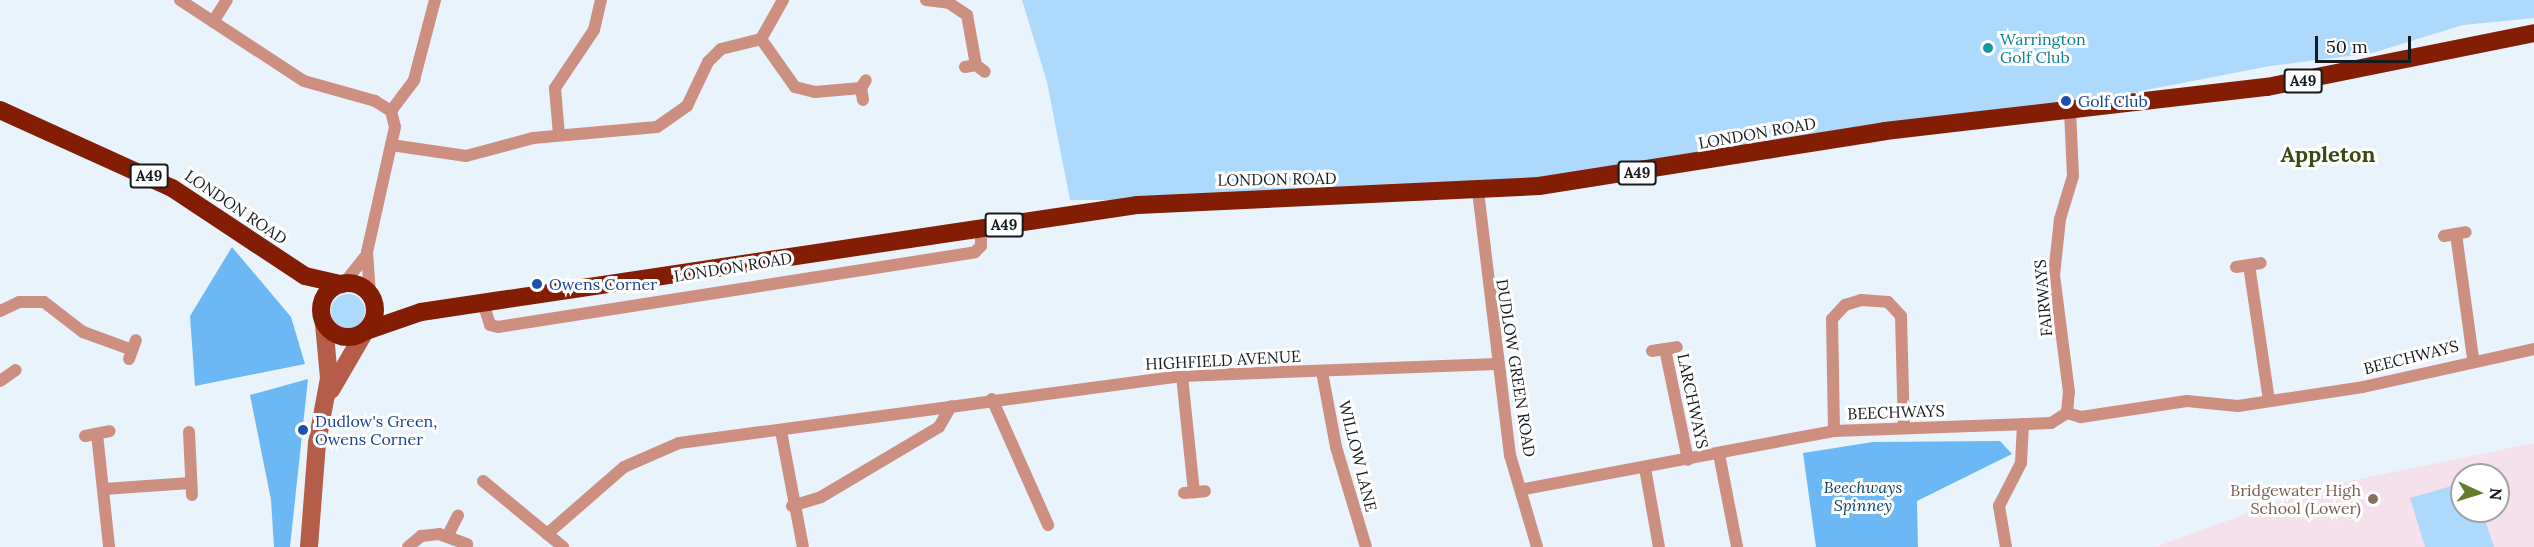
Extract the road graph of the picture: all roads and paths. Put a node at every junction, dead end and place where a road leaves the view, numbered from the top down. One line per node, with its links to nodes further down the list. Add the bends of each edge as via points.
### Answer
1 (180, 0): 7 (street)
2 (227, 0): 7 (street)
3 (435, 0): 14 (street, via 414,80)
4 (601, 0): 15 (street, via 594,30 555,88)
5 (783, 0): 9 (street)
6 (926, 0): 10 (street, via 949,3 967,15)
7 (213, 22): 14 (street, via 304,81 375,101)
8 (2534, 33): 13 (highway, LONDON ROAD / A49, via 2267,87)
9 (761, 39): 11 (street, via 795,87 815,92); 15 (street, via 722,49 708,62 687,106 665,124 647,130)
10 (976, 68)
11 (863, 89)
12 (0, 110): 20 (highway, LONDON ROAD / A49, via 172,188)
13 (2070, 110): 17 (highway, LONDON ROAD / A49, via 1885,131 1622,175); 39 (street, FAIRWAYS, via 2073,176 2060,219 2054,275 2070,392)
14 (391, 111): 16 (street)
15 (559, 135): 16 (street, via 466,156)
16 (391, 145): 19 (street)
17 (1478, 191): 25 (highway, LONDON ROAD / A49, via 1181,201 739,261 484,306); 32 (street, DUDLOW GREEN ROAD)
18 (2455, 234): 31 (street, BEECHWAYS)
19 (368, 252): 22 (street); 23 (street)
20 (286, 264): 22 (highway, LONDON ROAD / A49, via 314,280); 26 (highway, LONDON ROAD / A49)
21 (2249, 265): 37 (street)
22 (342, 284): 23 (highway, A49); 26 (highway, via 324,297)
23 (370, 295): 25 (highway, LONDON ROAD / A49); 27 (highway, via 375,312)
24 (0, 311): 28 (street, via 19,302 44,302 82,332)
25 (420, 312): 27 (highway, LONDON ROAD / A49)
26 (323, 321): 27 (highway, A49, via 342,337); 36 (street)
27 (365, 332): 36 (street)
28 (132, 349)
29 (1665, 349): 47 (street, LARCHWAYS)
30 (2534, 349): 31 (street)
31 (2473, 358): 37 (street, BEECHWAYS, via 2397,380)
32 (1497, 364): 33 (street, HIGHFIELD AVENUE); 51 (street, DUDLOW GREEN ROAD, via 1510,455)
33 (1322, 372): 34 (street, HIGHFIELD AVENUE); 64 (street, WILLOW LANE, via 1339,458)
34 (1182, 376): 35 (street, HIGHFIELD AVENUE); 52 (street)
35 (992, 399): 38 (street, HIGHFIELD AVENUE); 55 (street)
36 (327, 400): 60 (street, via 316,443)
37 (2269, 401): 39 (street, BEECHWAYS, via 2238,406 2187,401 2081,417)
38 (951, 406): 43 (street, HIGHFIELD AVENUE); 53 (street, via 939,427 821,496)
39 (2067, 413): 40 (street, BEECHWAYS, via 2057,421)
40 (2023, 424): 41 (street, BEECHWAYS); 68 (street, via 2021,463 1999,506)
41 (1904, 428): 44 (street, BEECHWAYS); 44 (street, via 1901,316 1888,302 1861,300 1845,305 1832,319)
42 (110, 431): 50 (street, via 91,435)
43 (781, 431): 53 (street); 56 (street, HIGHFIELD AVENUE, via 679,443 649,453 579,502)
44 (1834, 431): 46 (street, BEECHWAYS)
45 (189, 432): 50 (street, via 191,489)
46 (1719, 454): 47 (street, BEECHWAYS); 67 (street)
47 (1688, 460): 48 (street, BEECHWAYS)
48 (1645, 468): 51 (street, BEECHWAYS); 66 (street)
49 (483, 481): 56 (street)
50 (104, 489): 59 (street)
51 (1524, 489): 65 (street, DUDLOW GREEN ROAD)
52 (1194, 492)
53 (792, 506): 63 (street)
54 (458, 515): 57 (street)
55 (1048, 525)
56 (547, 534): 62 (street)
57 (448, 535): 58 (street); 61 (street, via 421,536)
58 (467, 544)
59 (109, 547)
60 (309, 547)
61 (408, 547)
62 (563, 547)
63 (803, 547)
64 (1366, 547)
65 (1537, 547)
66 (1659, 547)
67 (1737, 547)
68 (2006, 547)

